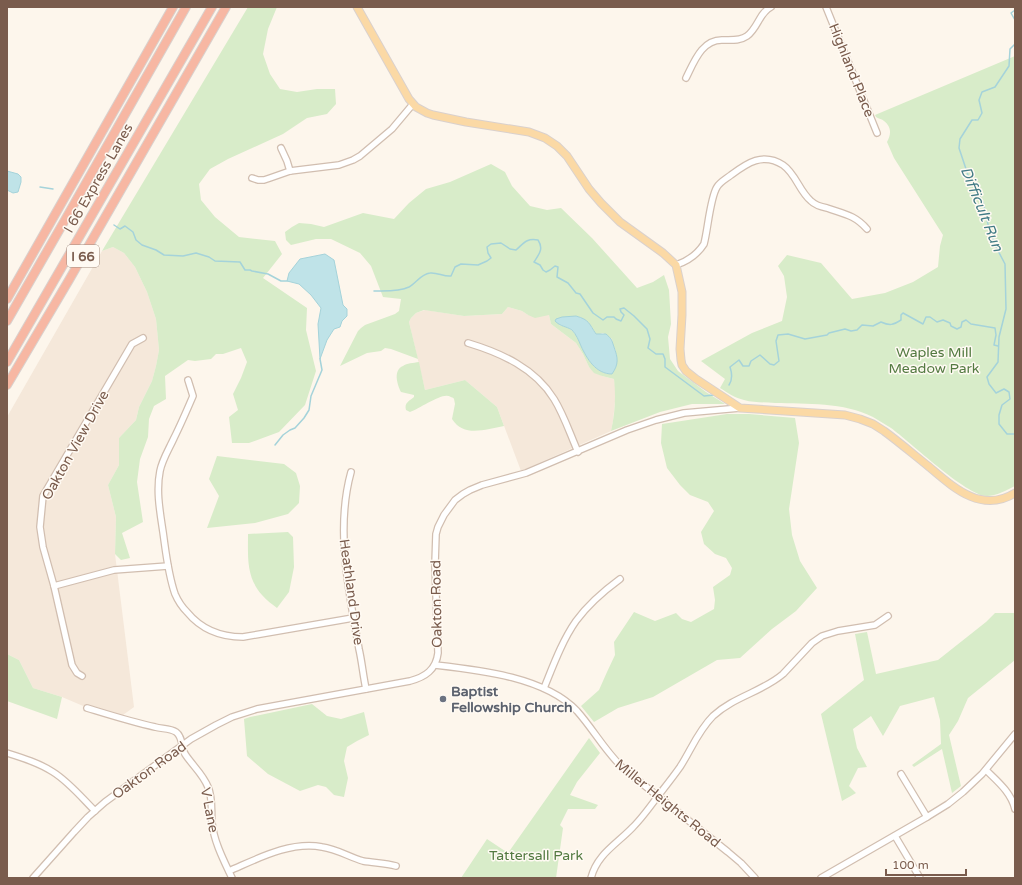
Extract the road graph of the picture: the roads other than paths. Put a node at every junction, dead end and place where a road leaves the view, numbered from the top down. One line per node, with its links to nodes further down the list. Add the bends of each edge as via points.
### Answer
1 (173, 7): 16 (highway)
2 (186, 7): 17 (highway, I 66 Express Lanes)
3 (212, 7): 20 (highway, I 66 Express Lanes)
4 (226, 7): 22 (highway, I 66)
5 (357, 7): 9 (main road)
6 (771, 7): 8 (street, via 766,9 752,32 745,37 738,40 719,40 702,48)
7 (826, 7): 10 (street, Highland Place)
8 (686, 78)
9 (413, 104): 12 (street, via 392,129 353,160 339,165); 15 (main road, via 433,115 529,132 551,141 567,156 601,203 620,222 663,253)
10 (877, 133)
11 (281, 148): 12 (street)
12 (290, 171): 13 (street, via 264,180)
13 (252, 178)
14 (867, 229): 15 (street, via 856,218 812,202 786,168 774,161 760,159 740,168 717,187 701,250)
15 (676, 266): 23 (main road, via 682,292 682,365 696,379)
16 (7, 299)
17 (7, 321)
18 (143, 338): 29 (street, Oakton View Drive, via 132,344 43,496 40,527)
19 (468, 343): 24 (street, via 515,362 542,384 554,399)
20 (7, 362)
21 (188, 380): 27 (street, via 193,396 165,457 158,482)
22 (7, 385)
23 (740, 408): 24 (street, Oakton Road, via 665,417 627,430); 26 (main road, via 852,416 884,431 966,495 993,500)
24 (578, 452): 32 (street, Oakton Road, via 526,473 470,490 455,500 444,515 435,541 438,645)
25 (351, 472): 31 (street, Heathland Drive, via 344,520 344,553)
26 (1015, 493)
27 (168, 566): 29 (street, via 114,570); 31 (street, via 175,595 181,606 201,625 220,634 243,637)
28 (620, 579): 35 (street, via 590,605 576,622 563,644)
29 (54, 586): 33 (street, Oakton View Drive, via 72,665)
30 (888, 616): 42 (street, via 876,625 822,636 778,678 721,710 699,732 679,768)
31 (353, 618): 34 (street, Heathland Drive)
32 (435, 665): 34 (street, Oakton Road, via 418,679); 35 (street, Miller Heights Road, via 494,673)
33 (82, 676)
34 (366, 688): 38 (street, Oakton Road, via 245,712 216,725)
35 (544, 688): 42 (street, Miller Heights Road, via 570,705 615,761)
36 (87, 708): 38 (street, V Lane, via 157,728 173,730 181,738)
37 (1015, 734): 40 (street)
38 (182, 746): 44 (street, Oakton Road); 48 (street, V Lane, via 208,788 216,840)
39 (7, 753): 44 (street, via 54,773)
40 (986, 770): 43 (street, via 1012,799); 45 (street, via 964,792)
41 (901, 774): 45 (street)
42 (658, 797): 51 (street, via 633,827 602,856); 52 (street, Miller Heights Road)
43 (1015, 809)
44 (95, 811): 49 (street, Oakton Road)
45 (927, 817): 46 (street)
46 (895, 836): 53 (street); 54 (street)
47 (396, 866): 48 (street, via 361,860 321,846 305,846 280,850)
48 (229, 871): 50 (street, V Lane)
49 (32, 878)
50 (232, 878)
51 (591, 878)
52 (755, 878)
53 (821, 878)
54 (920, 878)

